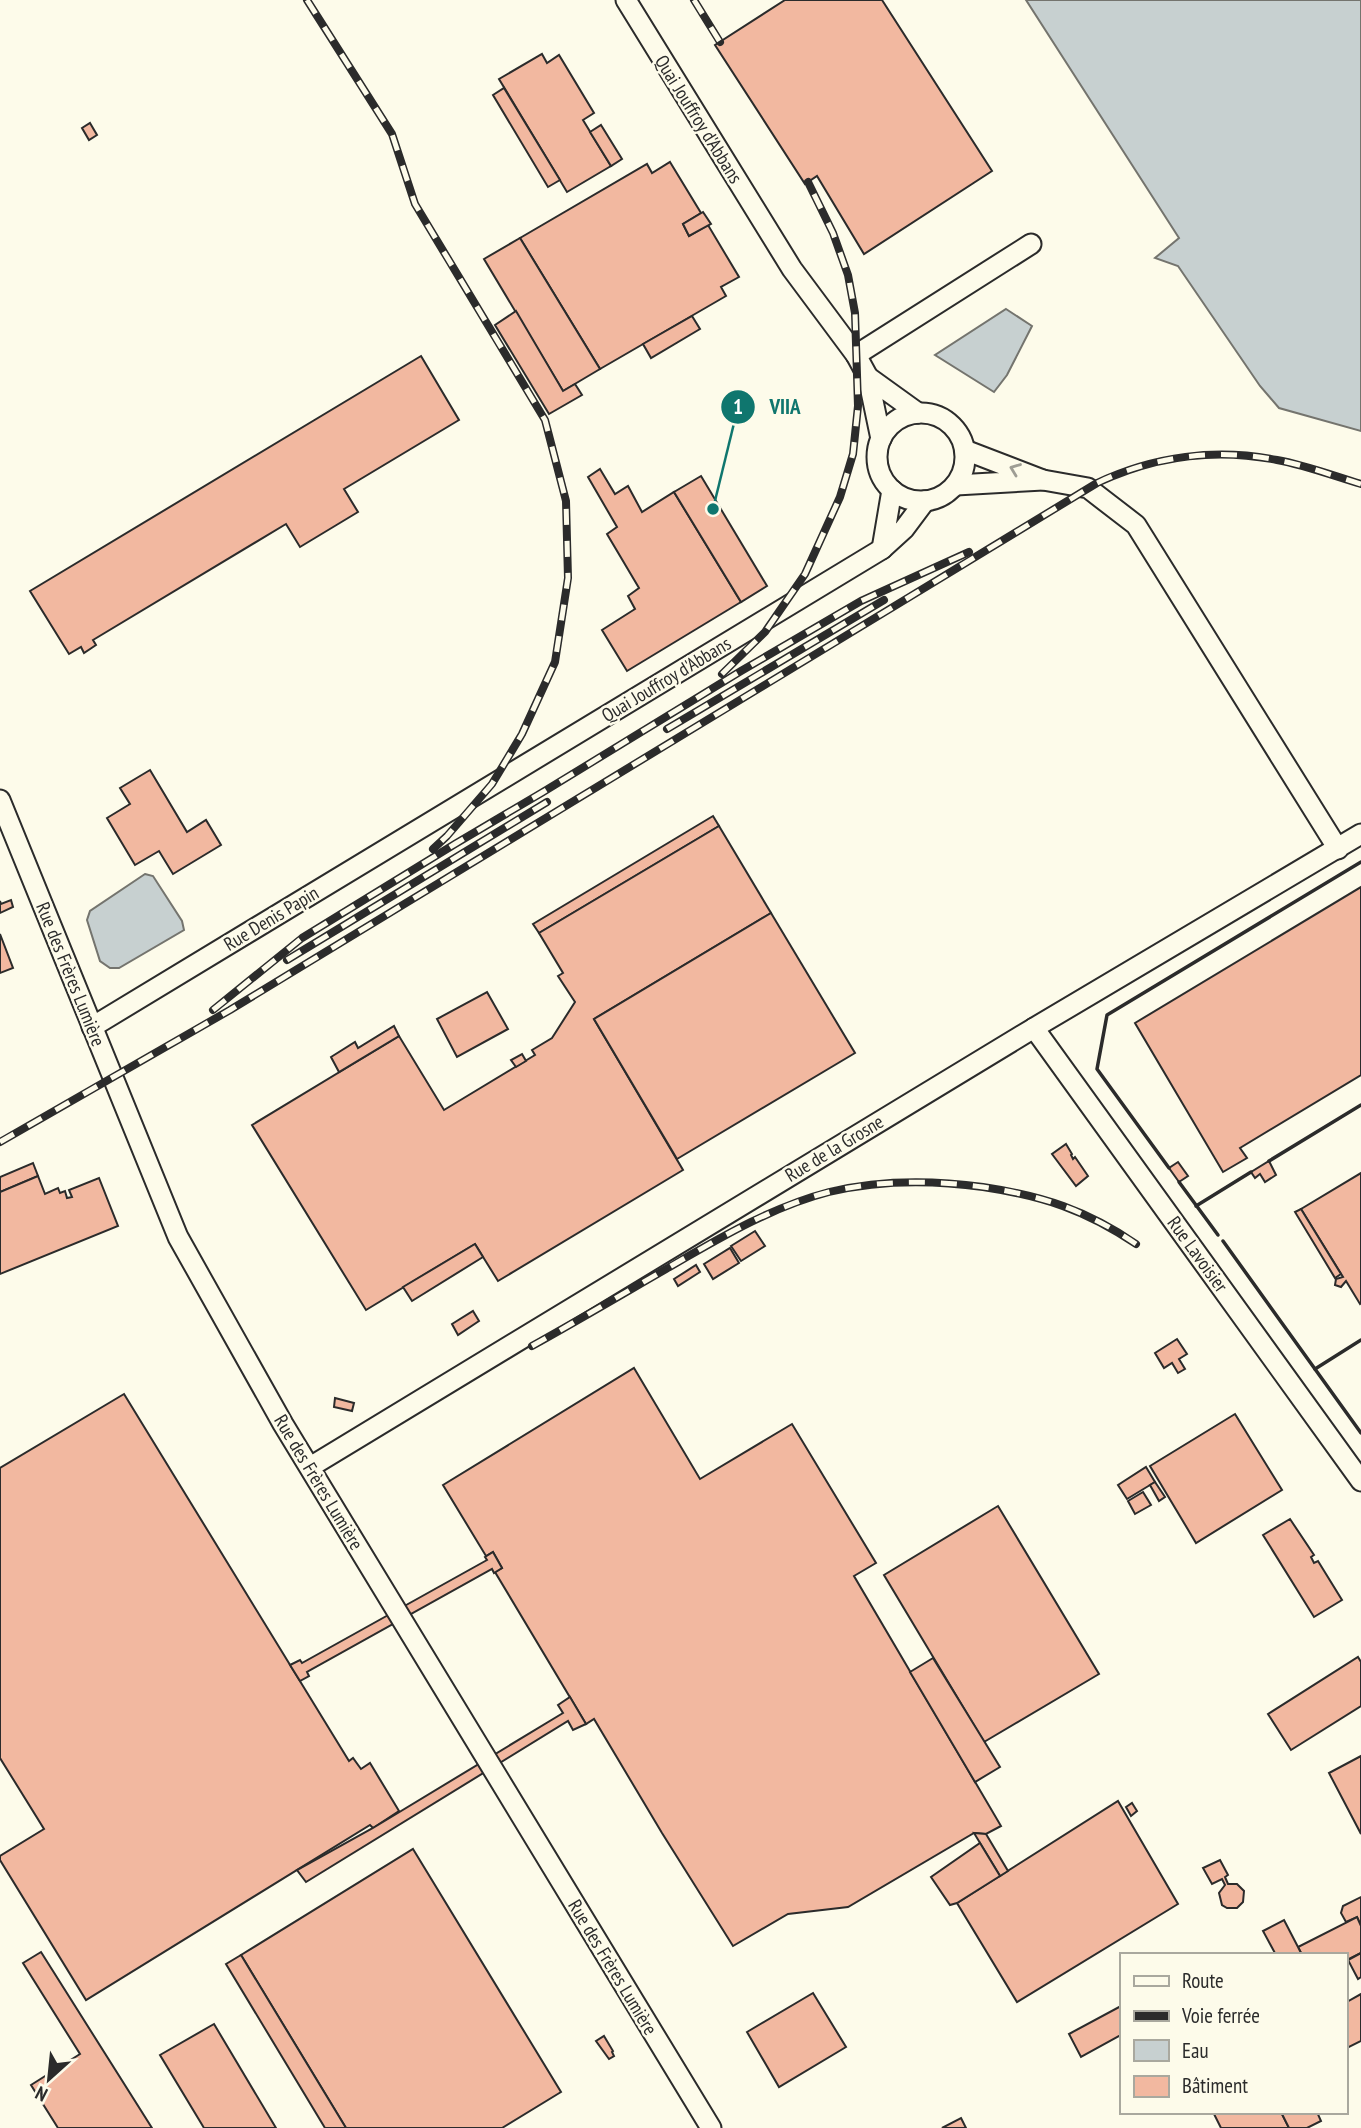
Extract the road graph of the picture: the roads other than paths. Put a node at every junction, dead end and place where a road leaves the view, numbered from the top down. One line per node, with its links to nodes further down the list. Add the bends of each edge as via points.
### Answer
1 (626, 0): 3 (street, Quai Jouffroy d'Abbans, via 792,269)
2 (1031, 244): 3 (street)
3 (856, 355): 4 (street, Quai Jouffroy d'Abbans)
4 (868, 377): 5 (street, Quai Jouffroy d'Abbans); 6 (street, Quai Jouffroy d'Abbans)
5 (918, 413): 6 (street, via 896,421); 7 (street, via 943,419 961,438)
6 (881, 439): 10 (street, via 878,466)
7 (965, 450): 8 (street, one-way to 7); 9 (street)
8 (1043, 480): 9 (street); 16 (street, via 1088,488 1136,525)
9 (956, 485): 11 (street, via 937,499)
10 (892, 490): 11 (street, via 913,501); 12 (street)
11 (925, 501): 12 (street, Quai Jouffroy d'Abbans)
12 (881, 549): 14 (street, Quai Jouffroy d'Abbans)
13 (0, 800): 17 (street, Rue des Frères Lumière)
14 (451, 810): 17 (street, Rue Denis Papin)
15 (1361, 834): 16 (street, Rue de la Grosne)
16 (1338, 849): 18 (street, Rue de la Grosne)
17 (92, 1027): 19 (street, Rue des Frères Lumière, via 178,1237)
18 (1034, 1028): 19 (street, Rue de la Grosne); 20 (street, Rue Lavoisier)
19 (310, 1467): 21 (street, Rue des Frères Lumière)
20 (1361, 1481)
21 (711, 2128)

